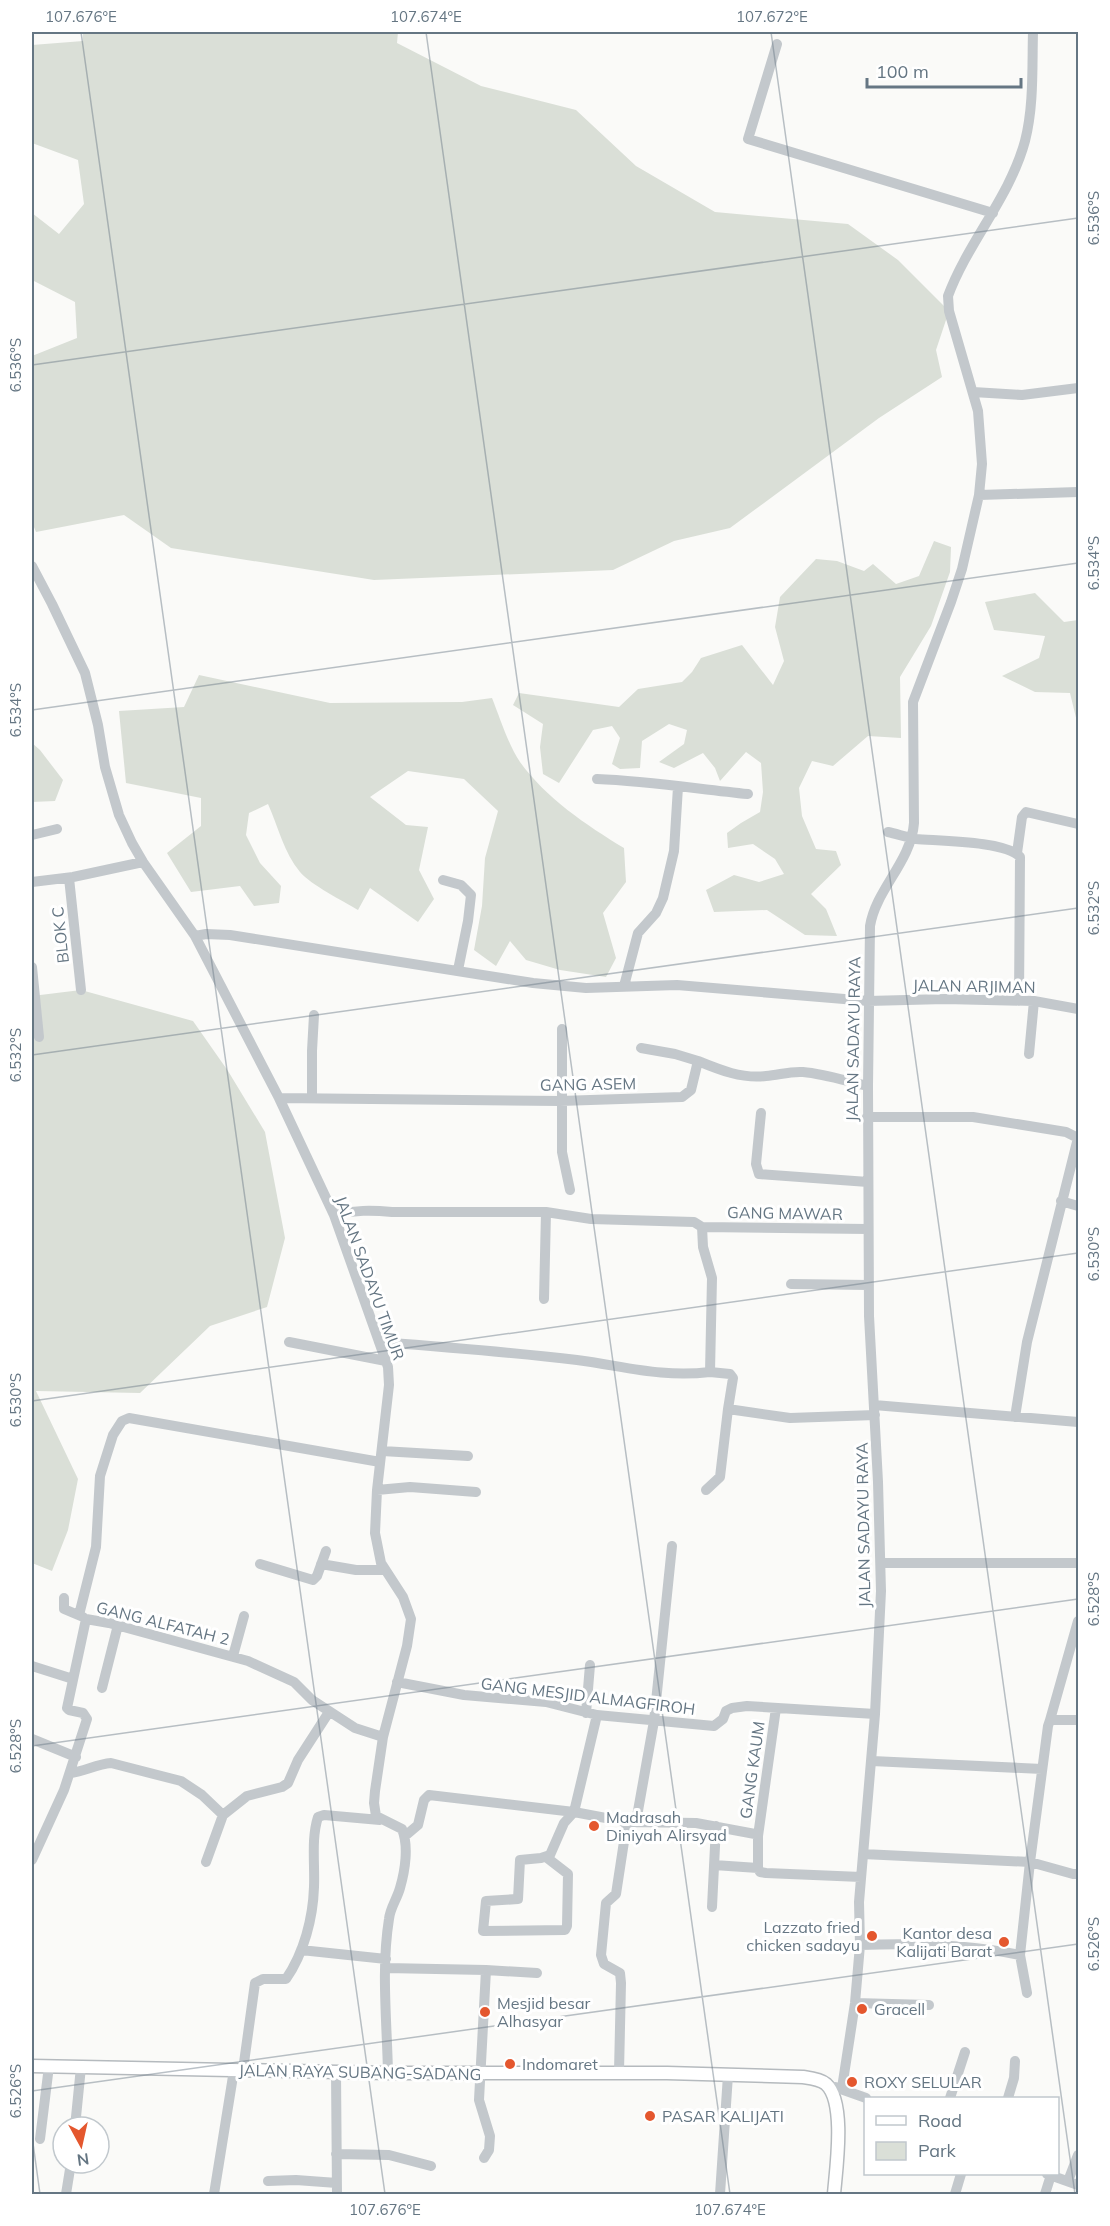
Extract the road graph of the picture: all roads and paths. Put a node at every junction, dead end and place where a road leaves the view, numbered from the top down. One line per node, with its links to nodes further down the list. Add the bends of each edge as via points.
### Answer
1 (1033, 32): 3 (street, JALAN SADAYU RAYA, via 1026,140)
2 (777, 44): 3 (street, via 748,139)
3 (993, 213): 5 (street, JALAN SADAYU RAYA, via 950,289 947,302)
4 (1078, 388): 5 (street, via 1022,395)
5 (973, 392): 7 (street, JALAN SADAYU RAYA, via 982,450)
6 (1078, 492): 7 (street)
7 (979, 495): 16 (street, JALAN SADAYU RAYA, via 955,591 913,702)
8 (32, 566): 18 (street, JALAN SADAYU TIMUR, via 85,673 111,792)
9 (597, 779): 10 (street)
10 (678, 787): 11 (street); 25 (street, via 674,851 663,898 656,913 638,933)
11 (748, 794)
12 (1078, 824): 17 (street, via 1026,812)
13 (57, 829): 15 (street)
14 (888, 832): 16 (street)
15 (32, 835)
16 (913, 838): 17 (street, via 984,845); 27 (street, JALAN SADAYU RAYA, via 871,918)
17 (1017, 853): 28 (street, via 1022,863)
18 (143, 862): 19 (street); 22 (street, JALAN SADAYU TIMUR)
19 (69, 878): 21 (street); 26 (street, BLOK C)
20 (443, 880): 24 (street, via 461,885 471,895)
21 (32, 882)
22 (195, 936): 24 (street, JALAN ARJIMAN, via 216,933); 39 (street, JALAN SADAYU TIMUR)
23 (32, 967): 33 (street)
24 (458, 970): 25 (street, JALAN ARJIMAN, via 533,983 586,988)
25 (624, 986): 27 (street, JALAN ARJIMAN, via 677,985)
26 (81, 990)
27 (868, 1001): 28 (street, JALAN ARJIMAN); 37 (street, JALAN SADAYU RAYA)
28 (1019, 1001): 29 (street, JALAN ARJIMAN)
29 (1034, 1001): 30 (street, JALAN ARJIMAN); 35 (street)
30 (1078, 1010)
31 (314, 1015): 38 (street)
32 (562, 1029): 40 (street)
33 (39, 1037)
34 (641, 1048): 36 (street)
35 (1029, 1054)
36 (698, 1060): 37 (street, via 739,1075 804,1072); 40 (street, GANG ASEM, via 691,1090 682,1097)
37 (868, 1086): 42 (street, JALAN SADAYU RAYA)
38 (312, 1097): 39 (street, GANG ASEM); 40 (street, GANG ASEM)
39 (279, 1098): 49 (street, JALAN SADAYU TIMUR)
40 (561, 1101): 45 (street, via 562,1152)
41 (760, 1113): 44 (street, via 756,1164 759,1174)
42 (867, 1117): 43 (street, via 973,1117); 44 (street, JALAN SADAYU RAYA)
43 (1078, 1137): 46 (street)
44 (868, 1182): 51 (street, JALAN SADAYU RAYA)
45 (570, 1190)
46 (1061, 1201): 47 (street); 61 (street)
47 (1078, 1206)
48 (546, 1212): 49 (street, GANG MAWAR, via 355,1210); 50 (street, GANG MAWAR, via 591,1219 694,1222); 54 (street)
49 (334, 1215): 56 (street, JALAN SADAYU TIMUR)
50 (702, 1227): 51 (street, GANG MAWAR); 58 (street, via 712,1278)
51 (868, 1229): 53 (street, JALAN SADAYU RAYA)
52 (791, 1284): 53 (street)
53 (869, 1285): 60 (street, JALAN SADAYU RAYA)
54 (544, 1299)
55 (289, 1341): 57 (street)
56 (379, 1342): 57 (street, JALAN SADAYU TIMUR); 58 (street, via 525,1354 649,1373)
57 (386, 1361): 64 (street, JALAN SADAYU TIMUR, via 389,1385)
58 (710, 1372): 59 (street, via 730,1374 733,1378)
59 (728, 1409): 60 (street, via 790,1418); 66 (street, via 720,1477)
60 (875, 1410): 61 (street); 70 (street, JALAN SADAYU RAYA)
61 (1015, 1417): 62 (street)
62 (1078, 1422)
63 (468, 1456): 64 (street)
64 (381, 1457): 65 (street, JALAN SADAYU TIMUR); 77 (street, via 129,1418 122,1421 113,1434 100,1476 96,1547)
65 (377, 1490): 67 (street, via 410,1487); 74 (street, JALAN SADAYU TIMUR, via 375,1533)
66 (706, 1490)
67 (476, 1492)
68 (672, 1546): 92 (street)
69 (326, 1551): 73 (street)
70 (881, 1563): 71 (street); 89 (street, JALAN SADAYU RAYA)
71 (1078, 1563)
72 (260, 1564): 73 (street, via 310,1580)
73 (321, 1564): 74 (street)
74 (385, 1570): 84 (street, JALAN SADAYU TIMUR, via 411,1614)
75 (64, 1598): 77 (street, via 64,1609)
76 (244, 1616): 80 (street)
77 (82, 1617): 79 (street, GANG ALFATAH 2); 83 (street, GANG ALFATAH 2)
78 (1078, 1621): 90 (street)
79 (118, 1625): 80 (street, GANG ALFATAH 2); 85 (street)
80 (233, 1656): 87 (street, GANG ALFATAH 2, via 294,1682)
81 (590, 1665): 88 (street)
82 (32, 1666): 83 (street)
83 (73, 1679): 95 (street, GANG ALFATAH 2, via 67,1708 83,1713 87,1719)
84 (397, 1682): 88 (street, GANG MESJID ALMAGFIROH, via 464,1695 546,1702); 93 (street, JALAN SADAYU TIMUR)
85 (102, 1688)
86 (776, 1708): 89 (street, GANG MESJID ALMAGFIROH); 92 (street, GANG MESJID ALMAGFIROH, via 732,1708 714,1726); 105 (street, GANG KAUM)
87 (328, 1712): 93 (street, GANG ALFATAH 2, via 355,1728); 100 (street, via 288,1782 247,1796)
88 (592, 1714): 92 (street, GANG MESJID ALMAGFIROH); 99 (street)
89 (875, 1714): 96 (street, JALAN SADAYU RAYA)
90 (1050, 1720): 91 (street); 97 (street)
91 (1078, 1720)
92 (654, 1721): 102 (street)
93 (383, 1737): 101 (street, JALAN SADAYU TIMUR, via 374,1803)
94 (32, 1739): 95 (street)
95 (76, 1757): 98 (street, GANG ALFATAH 2)
96 (872, 1761): 97 (street); 106 (street, JALAN SADAYU RAYA)
97 (1042, 1769): 110 (street)
98 (70, 1773): 100 (street, via 111,1763 181,1781); 108 (street, GANG ALFATAH 2)
99 (574, 1812): 102 (street, GANG KAUM); 104 (street, GANG KAUM, via 429,1795 418,1825); 107 (street)
100 (223, 1815): 109 (street)
101 (380, 1820): 104 (street, via 402,1829); 117 (street, via 318,1817 314,1888)
102 (631, 1822): 103 (street, GANG KAUM); 132 (street, via 616,1894 606,1903 601,1955 604,1964 620,1973)
103 (716, 1826): 105 (street, GANG KAUM); 111 (street)
104 (405, 1836): 119 (street, via 404,1865 389,1917)
105 (758, 1836): 112 (street, GANG KAUM)
106 (863, 1854): 110 (street); 114 (street, JALAN SADAYU RAYA)
107 (546, 1857): 107 (street, via 520,1860 519,1897 487,1900 483,1931 565,1930 568,1874)
108 (32, 1860)
109 (206, 1862)
110 (1030, 1862): 113 (street); 118 (street)
111 (714, 1865): 112 (street); 115 (street)
112 (758, 1868): 114 (street, via 765,1873)
113 (1078, 1874)
114 (861, 1876): 116 (street, JALAN SADAYU RAYA)
115 (711, 1907)
116 (860, 1945): 118 (street, via 954,1946); 123 (street, JALAN SADAYU RAYA)
117 (301, 1950): 119 (street); 130 (street, via 286,1979 255,1983)
118 (1020, 1955): 122 (street)
119 (386, 1964): 120 (street); 133 (street)
120 (486, 1970): 121 (street); 134 (street)
121 (537, 1973)
122 (1027, 1993)
123 (855, 2003): 124 (street); 137 (street, JALAN SADAYU RAYA)
124 (929, 2005)
125 (966, 2052): 139 (street)
126 (1015, 2061): 140 (street)
127 (32, 2066): 128 (main road, JALAN RAYA SUBANG-SADANG)
128 (48, 2066): 129 (main road, JALAN RAYA SUBANG-SADANG); 142 (street)
129 (81, 2067): 130 (main road, JALAN RAYA SUBANG-SADANG); 141 (street)
130 (239, 2070): 131 (main road, JALAN RAYA SUBANG-SADANG); 155 (street)
131 (336, 2072): 133 (main road, JALAN RAYA SUBANG-SADANG); 143 (street)
132 (619, 2072): 134 (main road, JALAN RAYA SUBANG-SADANG); 135 (main road, JALAN RAYA SUBANG-SADANG)
133 (388, 2073): 134 (main road, JALAN RAYA SUBANG-SADANG)
134 (480, 2073): 145 (street, via 479,2100 490,2136)
135 (728, 2074): 136 (main road, JALAN RAYA SUBANG-SADANG, via 803,2077); 157 (street)
136 (826, 2084): 137 (street); 158 (main road, via 834,2098 837,2117)
137 (842, 2088): 138 (street)
138 (864, 2097)
139 (950, 2097)
140 (1008, 2097)
141 (76, 2115)
142 (40, 2139)
143 (336, 2154): 146 (street, via 389,2155); 152 (street)
144 (1078, 2155): 153 (street)
145 (484, 2158)
146 (431, 2166)
147 (69, 2175): 154 (street)
148 (961, 2175): 159 (street)
149 (1049, 2175): 160 (street)
150 (1052, 2175): 153 (street)
151 (268, 2181): 152 (street)
152 (337, 2183): 156 (street)
153 (1073, 2183)
154 (66, 2194)
155 (214, 2194)
156 (337, 2194)
157 (720, 2194)
158 (834, 2194)
159 (956, 2194)
160 (1045, 2194)

